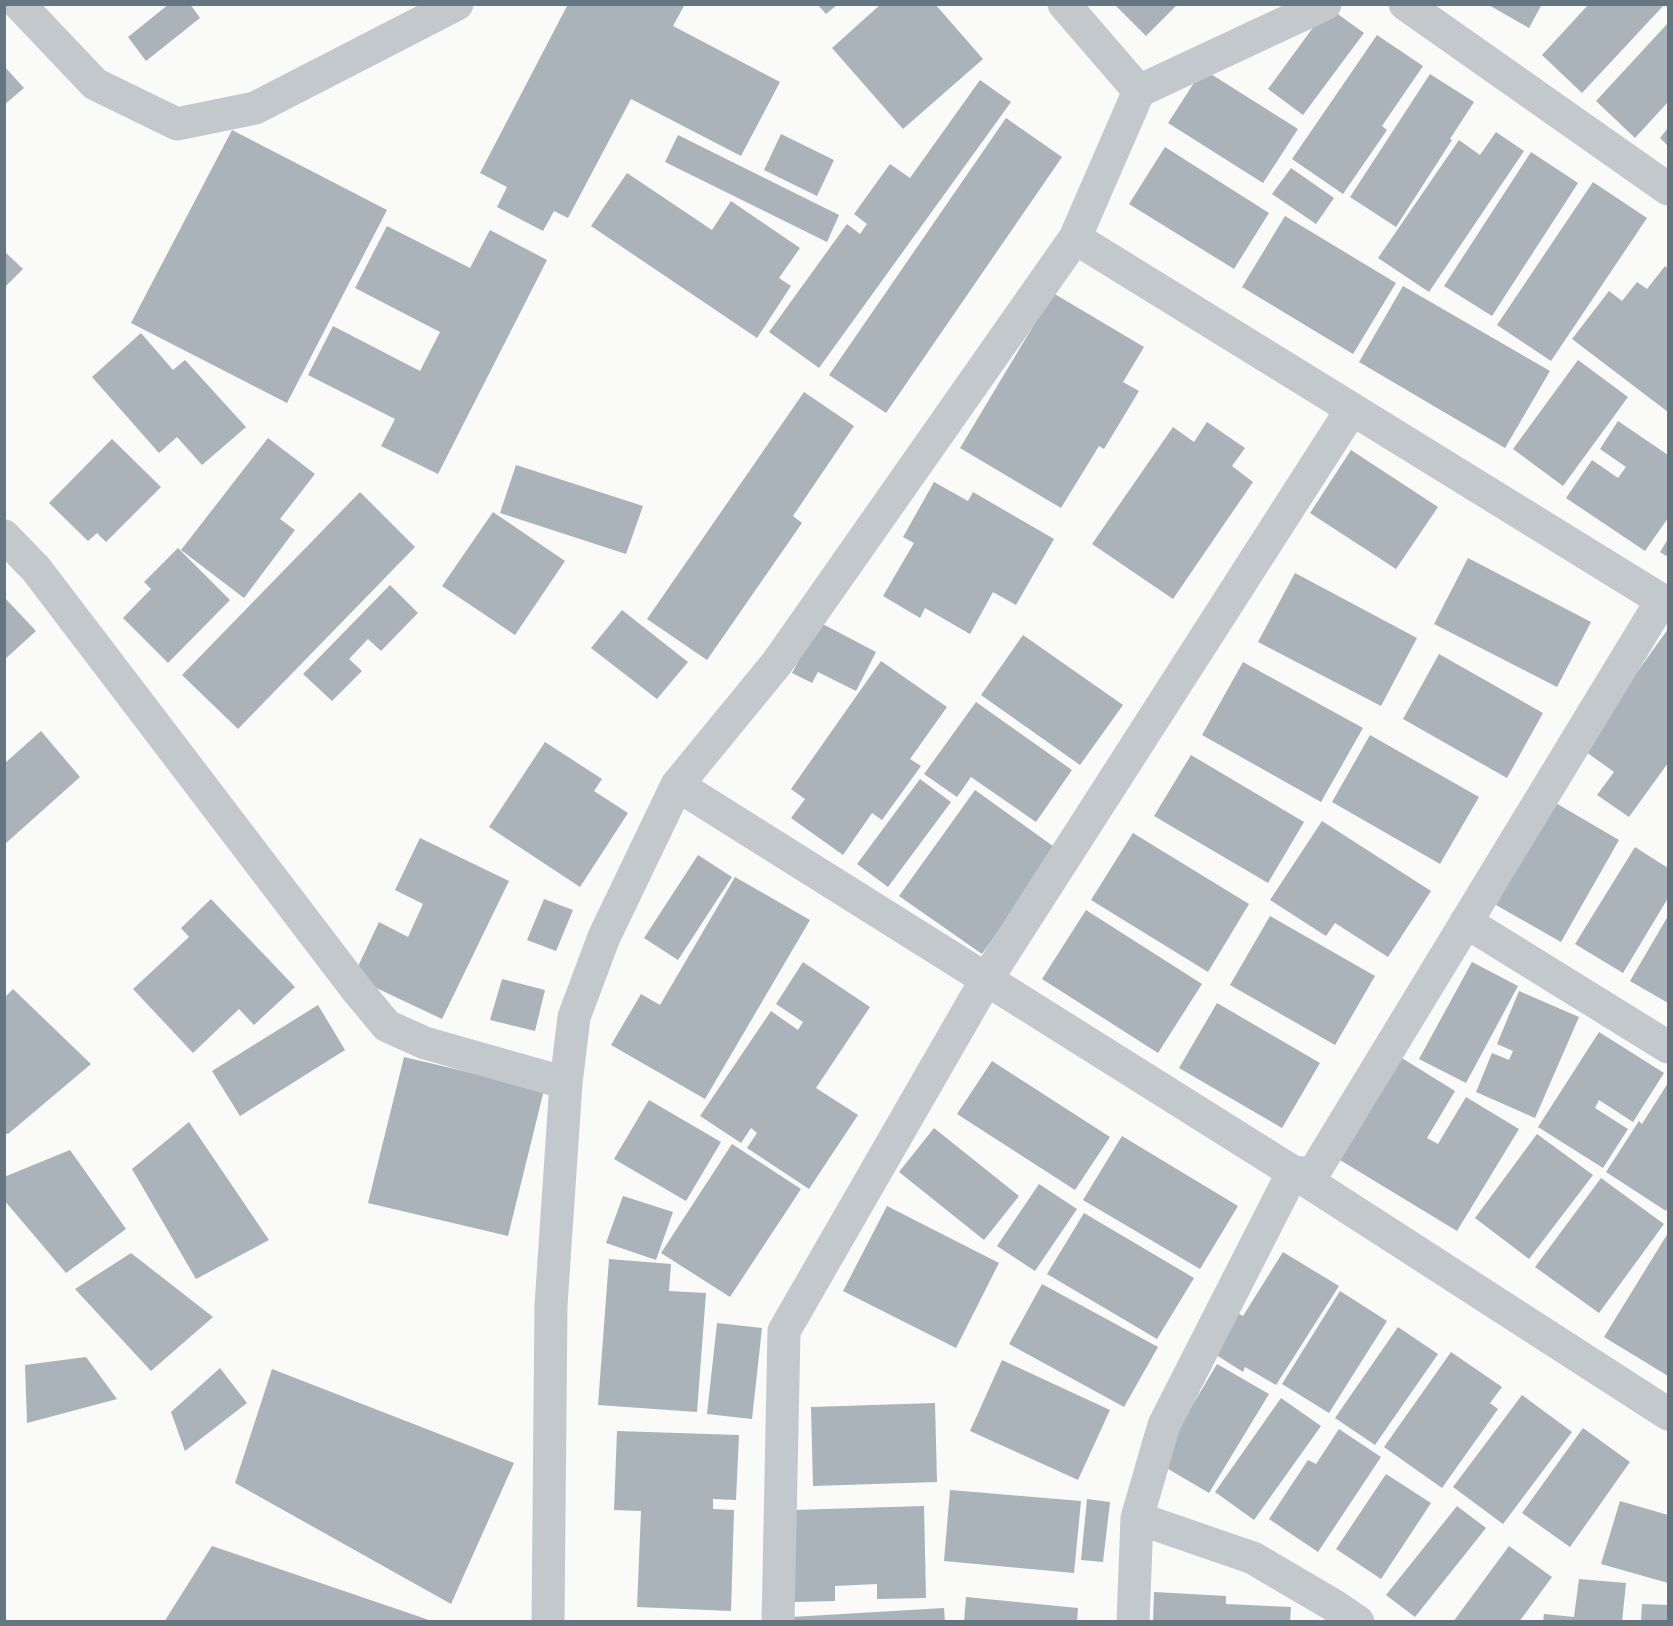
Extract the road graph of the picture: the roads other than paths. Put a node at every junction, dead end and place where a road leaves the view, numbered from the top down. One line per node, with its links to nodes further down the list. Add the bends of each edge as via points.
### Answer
1 (19, 4): 2 (street, via 95,84 177,124 255,108)
2 (457, 4)
3 (1064, 4): 6 (street)
4 (1325, 4): 6 (street)
5 (1405, 4): 7 (street)
6 (1139, 91): 8 (street)
7 (1668, 189)
8 (1075, 238): 9 (street); 12 (street, via 777,663)
9 (1352, 409): 11 (street); 14 (street)
10 (4, 536): 16 (street, via 36,569 387,1026 425,1043)
11 (1665, 602): 13 (street)
12 (677, 785): 14 (street); 16 (street, via 603,937 574,1017)
13 (1466, 922): 15 (street); 17 (street, via 1312,1174)
14 (986, 980): 17 (street); 21 (street, via 784,1332)
15 (1668, 1047)
16 (566, 1083): 20 (street, via 550,1305)
17 (1293, 1172): 18 (street); 19 (street, via 1164,1425)
18 (1668, 1414)
19 (1137, 1518): 22 (street); 23 (street, via 1252,1558)
20 (548, 1622)
21 (778, 1622)
22 (1133, 1622)
23 (1358, 1622)

